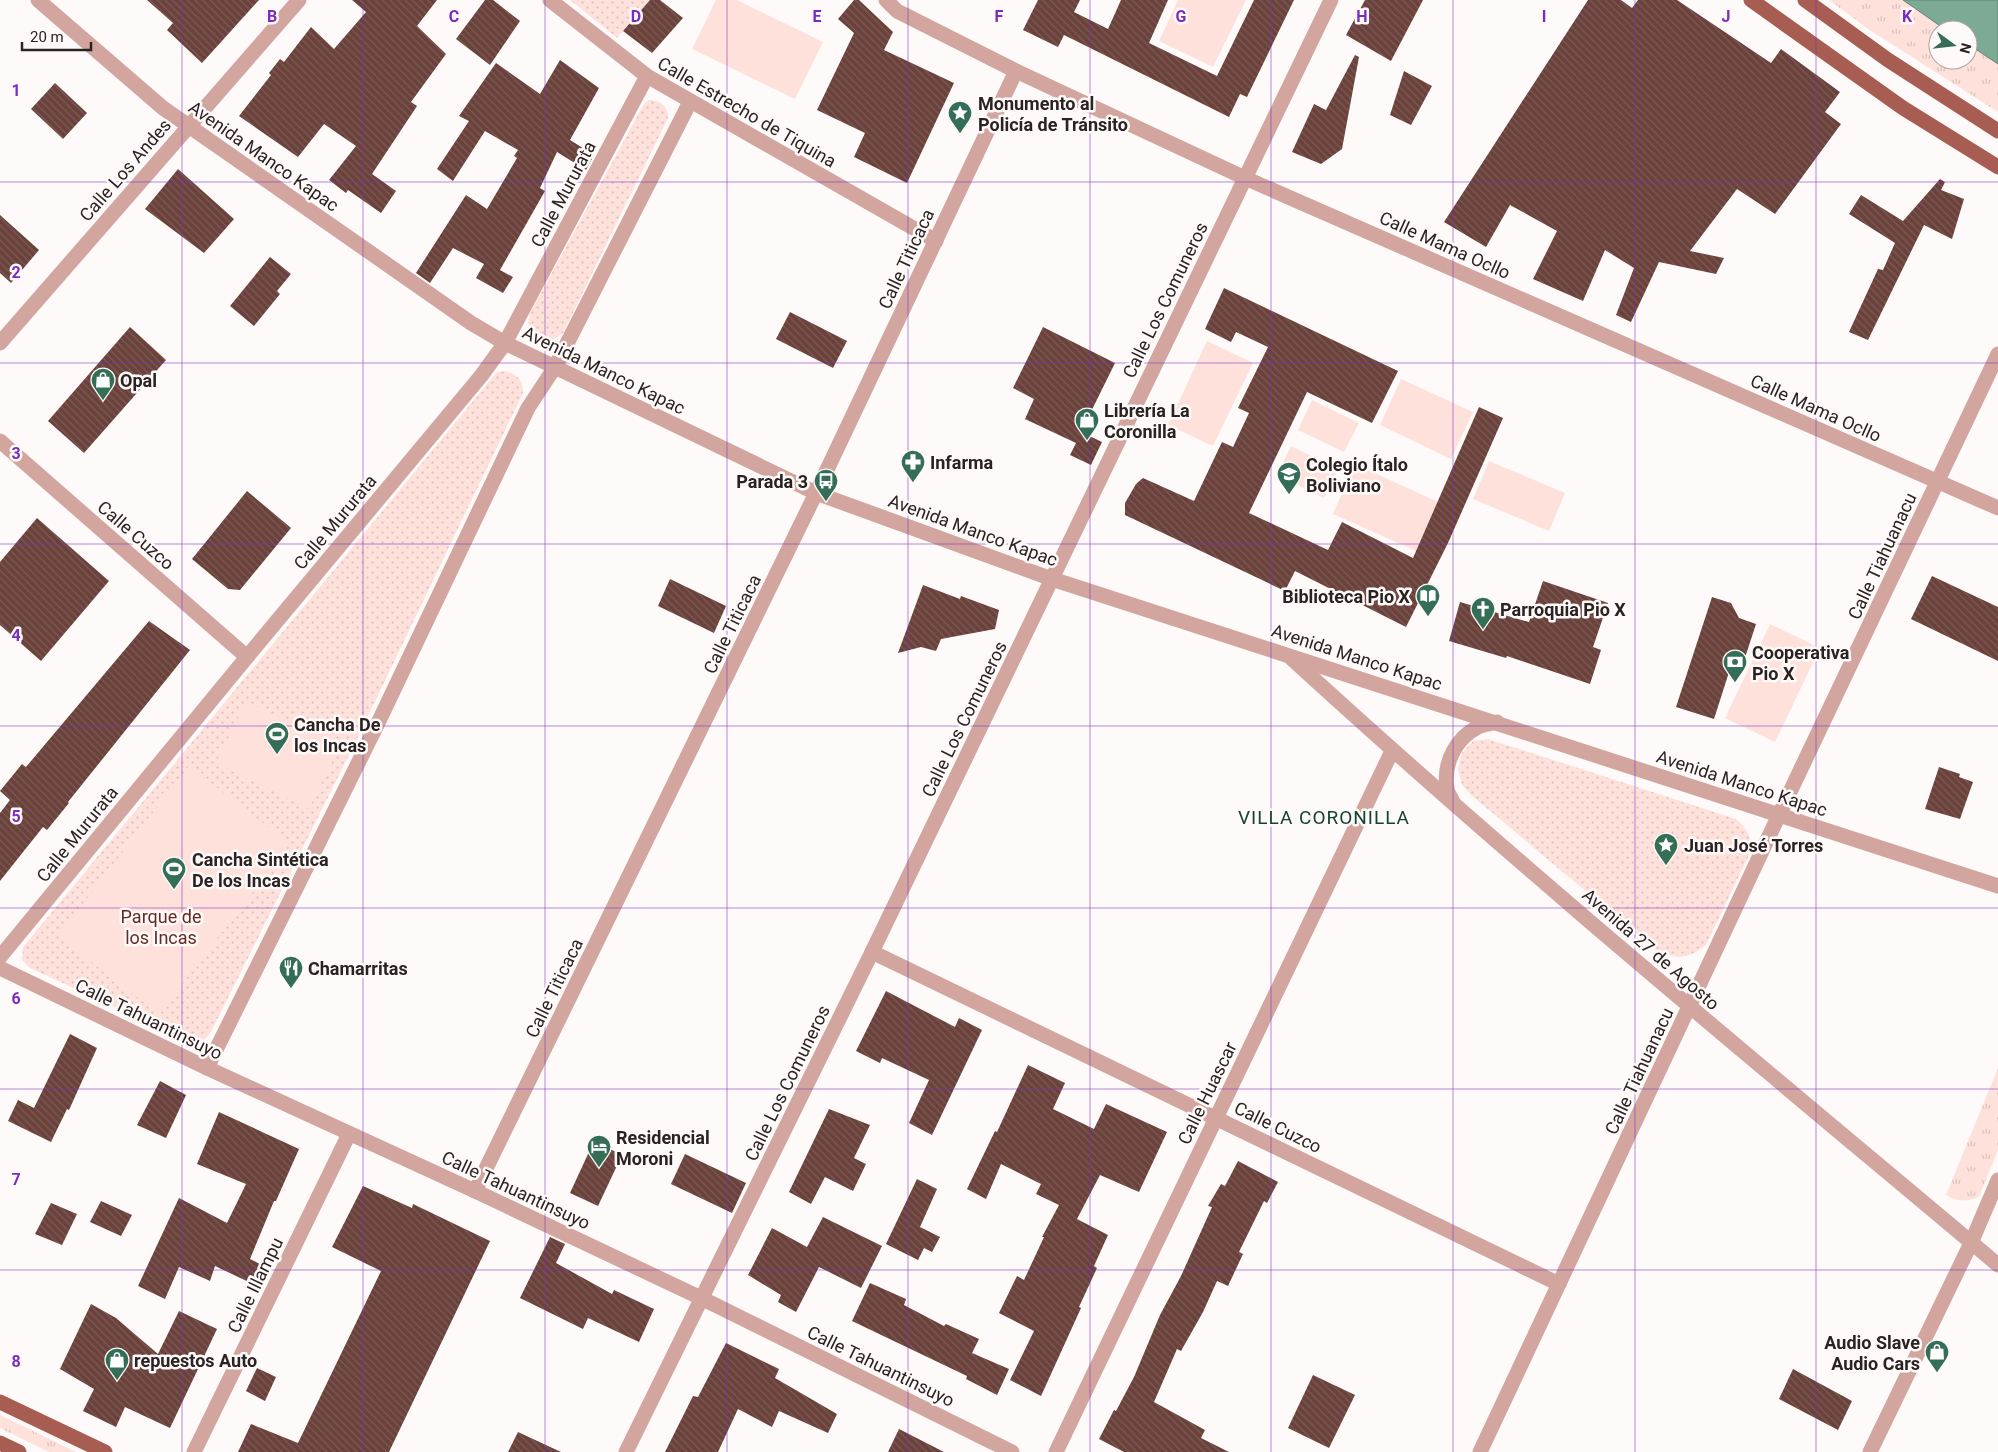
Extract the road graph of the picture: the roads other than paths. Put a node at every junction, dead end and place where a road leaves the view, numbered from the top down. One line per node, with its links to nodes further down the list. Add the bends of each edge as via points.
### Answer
1 (38, 0): 11 (street, Avenida Manco Kapac)
2 (299, 0): 11 (street, Calle Los Andes)
3 (550, 0): 9 (street, Calle Estrecho de Tiquina)
4 (886, 0): 8 (street, Calle Mama Ocllo, via 897,11)
5 (1331, 0): 14 (street, Calle Los Comuneros)
6 (1751, 0): 13 (main road, via 1903,108)
7 (1805, 0): 12 (main road, via 1888,60)
8 (1016, 71): 14 (street, Calle Mama Ocllo); 15 (street, Calle Titicaca)
9 (647, 76): 10 (street, Calle Estrecho de Tiquina); 17 (street, Calle Mururata)
10 (690, 102): 15 (street, Calle Estrecho de Tiquina); 19 (street)
11 (188, 127): 16 (street, Calle Los Andes); 17 (street, Avenida Manco Kapac, via 471,323)
12 (1998, 131)
13 (1998, 167)
14 (1245, 178): 21 (street, Calle Mama Ocllo); 24 (street, Calle Los Comuneros)
15 (936, 241): 22 (street, Calle Titicaca)
16 (0, 343)
17 (505, 343): 19 (street, Avenida Manco Kapac); 26 (street, Calle Mururata, via 475,384)
18 (1998, 354): 21 (street, Calle Tiahuanacu)
19 (555, 367): 22 (street, Avenida Manco Kapac); 36 (street, via 528,408 378,723)
20 (0, 441): 26 (street, Calle Cuzco)
21 (1938, 482): 23 (street, Calle Mama Ocllo); 30 (street, Calle Tiahuanacu)
22 (816, 493): 24 (street, Avenida Manco Kapac); 40 (street, Calle Titicaca)
23 (1998, 508)
24 (1052, 579): 25 (street, Avenida Manco Kapac); 32 (street, Calle Los Comuneros)
25 (1286, 654): 27 (street, Avenida Manco Kapac); 28 (street, Avenida 27 de Agosto)
26 (247, 657): 33 (street, Calle Mururata)
27 (1497, 722): 29 (street, via 1479,726 1462,738 1453,752 1447,771 1447,789); 30 (street, Avenida Manco Kapac)
28 (1392, 751): 29 (street, Avenida 27 de Agosto); 37 (street, Calle Huascar)
29 (1455, 805): 35 (street, Avenida 27 de Agosto)
30 (1779, 815): 31 (street, Avenida Manco Kapac); 35 (street, Calle Tiahuanacu)
31 (1998, 886)
32 (872, 952): 37 (street, Calle Cuzco); 44 (street, Calle Los Comuneros)
33 (0, 957)
34 (0, 968): 36 (street, Calle Tahuantinsuyo)
35 (1690, 1008): 41 (street, Avenida 27 de Agosto); 43 (street, Calle Tiahuanacu)
36 (207, 1068): 38 (street, Calle Tahuantinsuyo)
37 (1216, 1118): 43 (street, Calle Cuzco); 52 (street, Calle Huascar)
38 (349, 1134): 40 (street, Calle Tahuantinsuyo); 49 (street, Calle Illampu)
39 (1998, 1180): 41 (street)
40 (475, 1191): 44 (street, Calle Tahuantinsuyo)
41 (1971, 1243): 42 (street, Avenida 27 de Agosto); 54 (street)
42 (1998, 1266)
43 (1559, 1284): 53 (street, Calle Tiahuanacu)
44 (701, 1298): 50 (street, Calle Los Comuneros); 51 (street, Calle Tahuantinsuyo)
45 (0, 1402): 48 (main road)
46 (0, 1443): 47 (main road)
47 (19, 1452)
48 (104, 1452)
49 (194, 1452)
50 (626, 1452)
51 (1012, 1452)
52 (1056, 1452)
53 (1480, 1452)
54 (1870, 1452)

